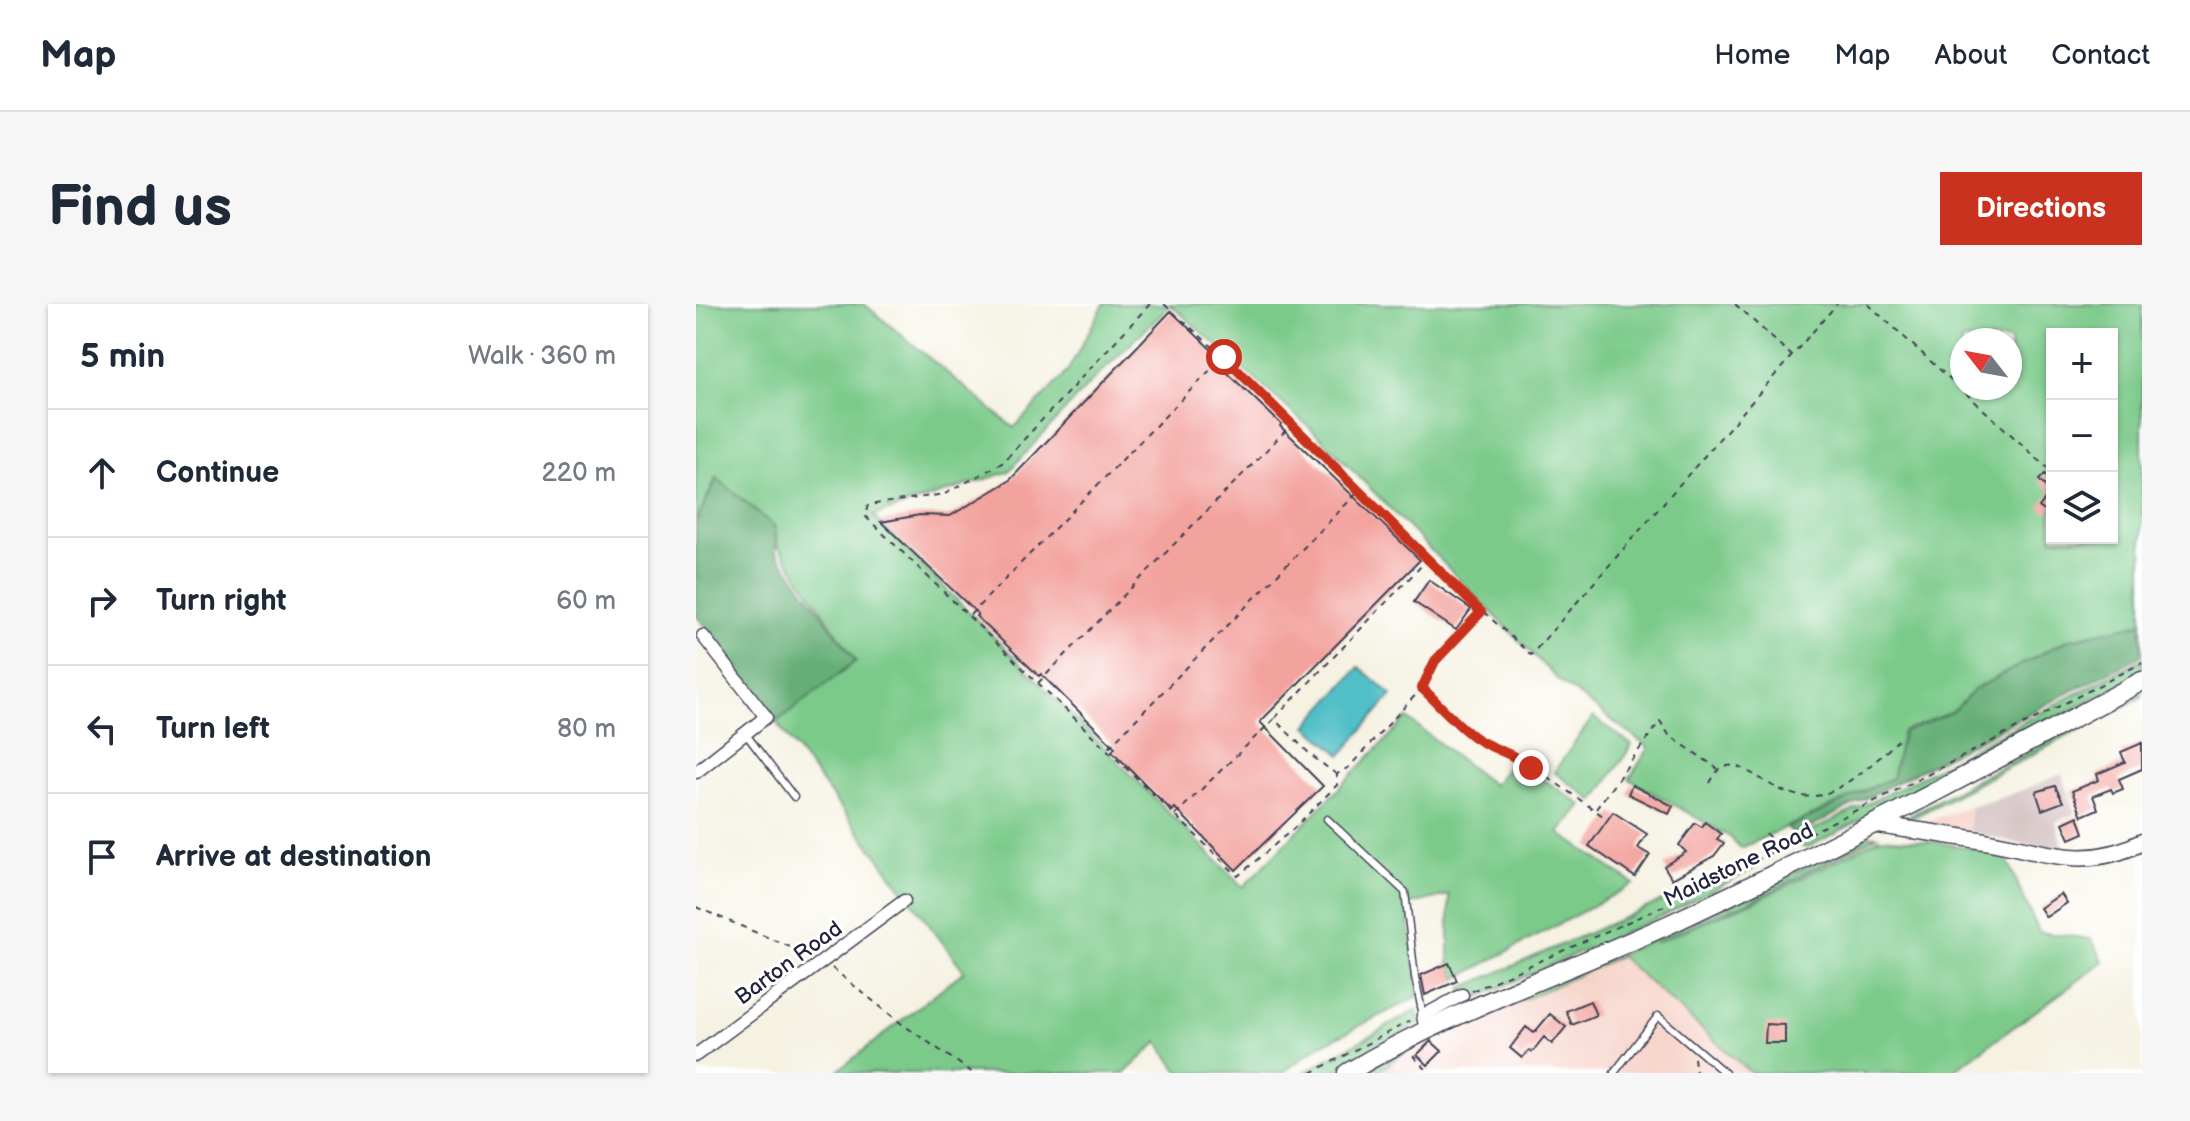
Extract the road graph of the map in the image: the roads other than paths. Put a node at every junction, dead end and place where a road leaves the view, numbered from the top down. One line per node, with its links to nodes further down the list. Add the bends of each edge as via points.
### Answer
1 (703, 636): 3 (street, via 766,717)
2 (2142, 681): 7 (main road, Maidstone Road)
3 (745, 733): 4 (street); 5 (lane)
4 (696, 772)
5 (794, 797)
6 (1327, 819): 11 (lane, via 1405,892)
7 (1872, 824): 8 (street, via 2069,859 2113,854); 11 (main road, Maidstone Road, via 1671,923)
8 (2142, 842)
9 (904, 901): 12 (street, Barton Road)
10 (1462, 995): 11 (street)
11 (1424, 1023): 13 (main road, Maidstone Road)
12 (696, 1055)
13 (1347, 1073)
14 (1614, 1073): 15 (lane, via 1658,1016)
15 (1725, 1073)

